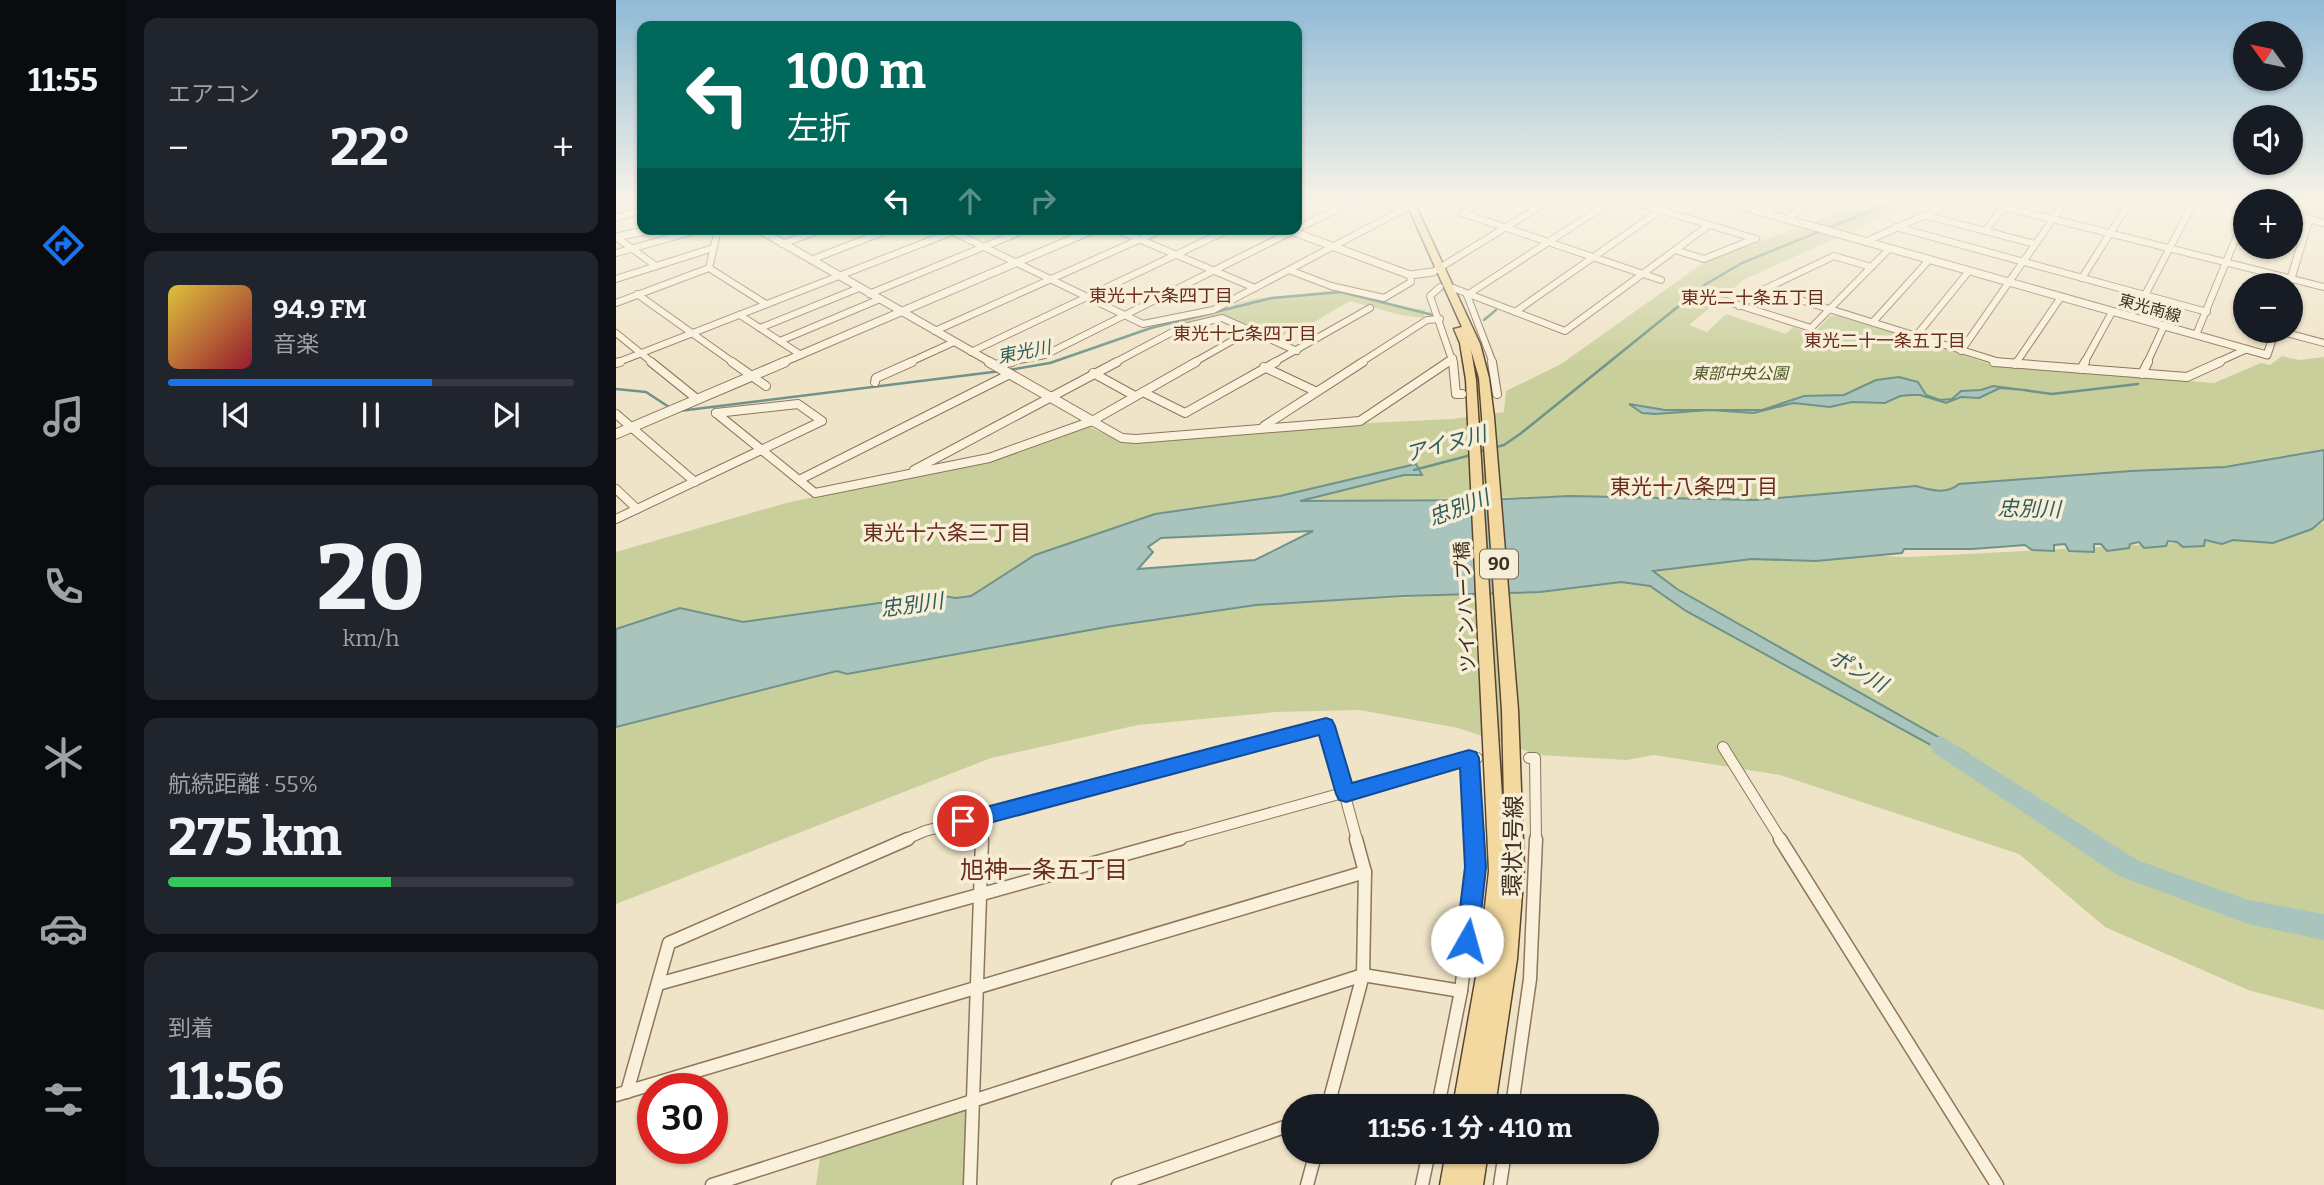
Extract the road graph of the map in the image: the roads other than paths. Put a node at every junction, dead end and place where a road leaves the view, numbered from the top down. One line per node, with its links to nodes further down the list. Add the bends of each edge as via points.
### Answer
1 (641, 255): 37 (street)
2 (690, 255): 37 (street)
3 (712, 255): 39 (street)
4 (802, 255): 32 (street)
5 (823, 255): 32 (street)
6 (891, 255): 48 (street)
7 (964, 255): 61 (street)
8 (1001, 255): 36 (street)
9 (1034, 255): 36 (street)
10 (1104, 255): 51 (street)
11 (1176, 255): 42 (street); 64 (street)
12 (1243, 255): 42 (street)
13 (1316, 255): 41 (street)
14 (1355, 255): 47 (street)
15 (1430, 255): 40 (main road, 90)
16 (1459, 255): 40 (street)
17 (1528, 255): 62 (street)
18 (1588, 255): 31 (street)
19 (1668, 255): 46 (street)
20 (1692, 255): 21 (street, via 1704,259)
21 (1714, 255)
22 (1883, 255): 38 (street)
23 (1912, 255): 33 (street, 東光南線)
24 (2000, 255): 34 (street)
25 (2026, 255): 34 (street)
26 (2096, 255): 49 (street)
27 (2167, 255): 63 (street)
28 (2197, 255): 35 (street)
29 (2229, 255): 35 (street)
30 (2298, 255): 45 (street)
31 (1593, 257): 46 (street); 74 (street)
32 (811, 260): 48 (street)
33 (1929, 260): 43 (street, 東光南線); 80 (street)
34 (2021, 261): 49 (street); 53 (street)
35 (2226, 262): 44 (street); 76 (street)
36 (1016, 263): 51 (street); 73 (street)
37 (656, 266): 50 (street)
38 (1871, 267): 59 (street, via 1834,256); 72 (street)
39 (709, 268): 60 (street); 69 (street)
40 (1436, 269): 47 (street); 55 (main road, 90)
41 (1289, 270): 47 (street, via 1384,298 1411,282); 58 (street)
42 (1213, 271): 58 (street); 78 (street)
43 (1969, 271): 53 (street, 東光南線); 88 (street)
44 (2261, 273)
45 (2293, 273)
46 (1643, 274): 52 (street); 74 (street, via 1565,331)
47 (1410, 275)
48 (839, 276): 57 (street); 69 (street)
49 (2082, 278): 63 (street)
50 (616, 279)
51 (1050, 279): 64 (street); 84 (street)
52 (1661, 280)
53 (2011, 283): 65 (street, 東光南線); 96 (street)
54 (2303, 284): 56 (street)
55 (1444, 286): 62 (street); 79 (street, via 1430,296); 118 (main road, 90, via 1465,343)
56 (2324, 287)
57 (859, 288): 61 (street); 82 (street)
58 (1255, 288): 78 (street, via 1213,310 1143,324)
59 (1765, 289): 70 (street); 72 (street)
60 (637, 294): 68 (street); 86 (street)
61 (870, 294): 66 (street)
62 (1467, 295): 74 (street); 114 (street, via 1496,369)
63 (2145, 295): 76 (street)
64 (1087, 297): 78 (street); 97 (street)
65 (2061, 297): 75 (street, 東光南線); 102 (street)
66 (880, 299): 73 (street); 90 (street)
67 (1726, 301): 70 (street)
68 (616, 303)
69 (766, 304): 77 (street)
70 (1740, 306): 72 (street, via 1811,328)
71 (1370, 308): 95 (street)
72 (1830, 309): 80 (street)
73 (902, 312): 84 (street); 99 (street)
74 (1515, 312)
75 (2112, 312): 81 (street, 東光南線); 104 (street)
76 (2207, 312): 87 (street)
77 (740, 315): 82 (street); 86 (street)
78 (1124, 315): 105 (street, via 1045,355)
79 (1440, 319): 100 (street); 111 (street, via 1427,320)
80 (1873, 322): 88 (street)
81 (2164, 326): 87 (street, 東光南線); 107 (street)
82 (760, 328): 90 (street)
83 (1251, 330): 95 (street); 106 (street, via 1222,318 1203,321 1171,331); 112 (street)
84 (935, 331): 91 (street)
85 (616, 333): 98 (street)
86 (692, 333): 98 (street); 108 (street)
87 (2196, 335): 94 (street, 東光南線)
88 (1916, 336): 96 (street)
89 (2303, 338): 93 (street)
90 (780, 341): 99 (street)
91 (954, 342): 97 (street); 109 (street)
92 (2272, 343): 94 (street, via 2267,355)
93 (2324, 343)
94 (2247, 349): 107 (street, via 2187,377)
95 (1297, 351): 103 (street)
96 (1961, 351): 102 (street)
97 (971, 352): 105 (street)
98 (641, 353): 101 (street); 116 (street)
99 (801, 355): 108 (street)
100 (1453, 358): 113 (street); 121 (street, via 1368,418)
101 (616, 363)
102 (2015, 364): 104 (street)
103 (1264, 367): 111 (street); 112 (street, via 1185,413)
104 (2081, 369): 107 (street)
105 (1003, 370): 115 (street); 125 (street)
106 (1093, 373): 112 (street); 115 (street)
107 (2141, 374)
108 (751, 376): 110 (street); 116 (street)
109 (874, 382)
110 (766, 386)
111 (1315, 391): 121 (street)
112 (1139, 394): 119 (street)
113 (1459, 394)
114 (1498, 394)
115 (1049, 396): 119 (street); 124 (street)
116 (693, 400): 120 (street)
117 (616, 414): 120 (street)
118 (1481, 417): 130 (main road, ツインハープ橋 / 90); 131 (main road, ツインハープ橋 / 90)
119 (1092, 421): 121 (street, via 1128,439); 124 (street, via 989,458)
120 (631, 427): 122 (street); 126 (street)
121 (1263, 427)
122 (616, 433)
123 (761, 451): 123 (street, via 810,427 822,421 798,404 716,413); 125 (street); 126 (street)
124 (906, 474): 125 (street, via 815,493)
125 (799, 480)
126 (695, 482): 128 (street)
127 (616, 489): 128 (street)
128 (637, 509): 129 (street)
129 (616, 519)
130 (1490, 710): 145 (main road, 環状1号線 / 90, via 1497,882)
131 (1510, 710): 146 (main road, 環状1号線 / 90, via 1515,868 1507,960)
132 (1723, 747): 163 (street)
133 (1528, 758): 147 (street, via 1535,758 1531,965)
134 (1346, 794): 135 (street, via 1326,726); 136 (street); 137 (street); 141 (street, via 1473,758 1476,867)
135 (983, 817): 137 (street); 139 (street, via 925,831 669,943)
136 (1365, 872): 138 (street); 140 (street)
137 (982, 894): 139 (street); 140 (street)
138 (1363, 975): 141 (street); 143 (street); 148 (street)
139 (658, 984): 142 (street)
140 (976, 988): 142 (street); 148 (street)
141 (1461, 991): 144 (street)
142 (622, 1093)
143 (1331, 1094)
144 (1440, 1094)
145 (1466, 1094)
146 (1486, 1094)
147 (1513, 1094)
148 (973, 1101): 155 (street); 156 (street)
149 (1281, 1128): 157 (street)
150 (1313, 1164): 158 (street)
151 (1426, 1164): 159 (street)
152 (1455, 1164): 160 (main road)
153 (1475, 1164): 161 (main road)
154 (1503, 1164): 162 (street)
155 (712, 1185)
156 (970, 1185)
157 (1118, 1185)
158 (1307, 1185)
159 (1422, 1185)
160 (1451, 1185)
161 (1472, 1185)
162 (1500, 1185)
163 (1997, 1185)

